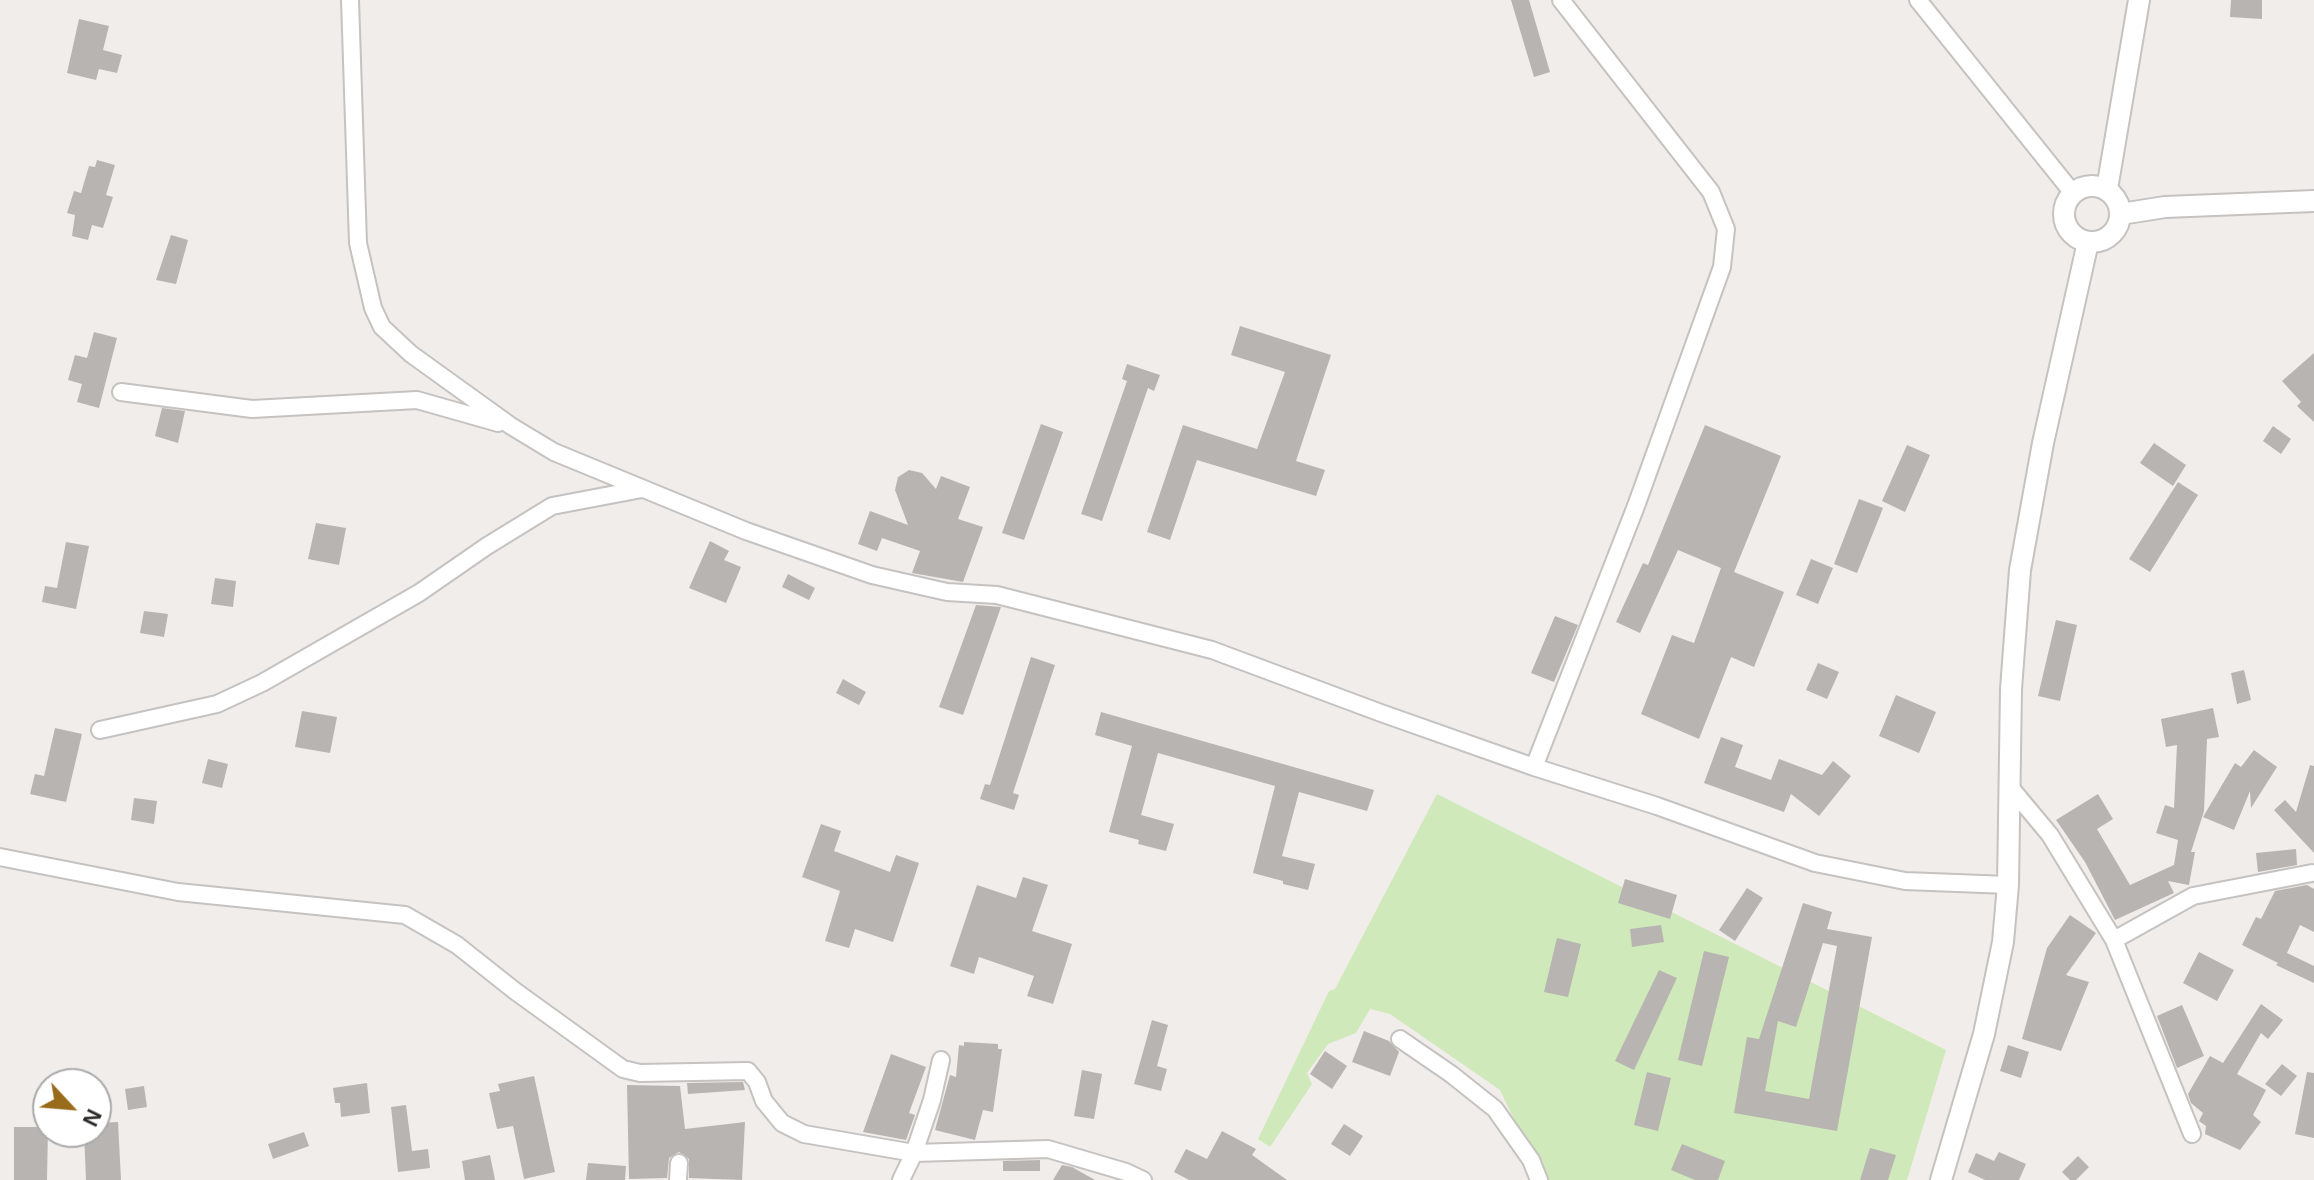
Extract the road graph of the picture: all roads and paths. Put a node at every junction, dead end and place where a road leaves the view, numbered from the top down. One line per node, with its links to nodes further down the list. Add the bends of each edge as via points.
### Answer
1 (350, 0): 11 (street, via 358,243 373,308 382,327 411,354)
2 (1561, 0): 14 (street, via 1711,192 1726,229 1722,267)
3 (1918, 0): 6 (street)
4 (2139, 0): 5 (street)
5 (2107, 189): 6 (street, via 2089,185); 8 (street)
6 (2072, 192): 9 (street, via 2064,206 2064,223 2073,236)
7 (2314, 201): 8 (street, via 2165,207)
8 (2121, 214): 9 (street, via 2111,236)
9 (2088, 242): 15 (street, via 2020,570)
10 (121, 392): 11 (street, via 252,409 417,400)
11 (511, 426): 12 (street, via 554,452)
12 (644, 488): 13 (street, via 552,506 407,601 217,704); 14 (street, via 872,575 947,592 997,595 1212,650)
13 (100, 730)
14 (1534, 767): 18 (street, via 1815,863 1905,881)
15 (2010, 787): 18 (street); 19 (street, via 2050,835)
16 (0, 857): 23 (street, via 178,892 405,915 457,945 623,1069 748,1071 782,1123 804,1134)
17 (2312, 873): 19 (street, via 2193,896)
18 (2008, 885): 29 (street, via 2003,942 1984,1034)
19 (2114, 940): 22 (street)
20 (1400, 1039): 28 (street, via 1495,1109)
21 (941, 1060): 23 (street)
22 (2192, 1134)
23 (914, 1153): 26 (street); 27 (street, via 1048,1149)
24 (679, 1163): 25 (street)
25 (678, 1180)
26 (901, 1180)
27 (1143, 1180)
28 (1539, 1180)
29 (1941, 1180)

